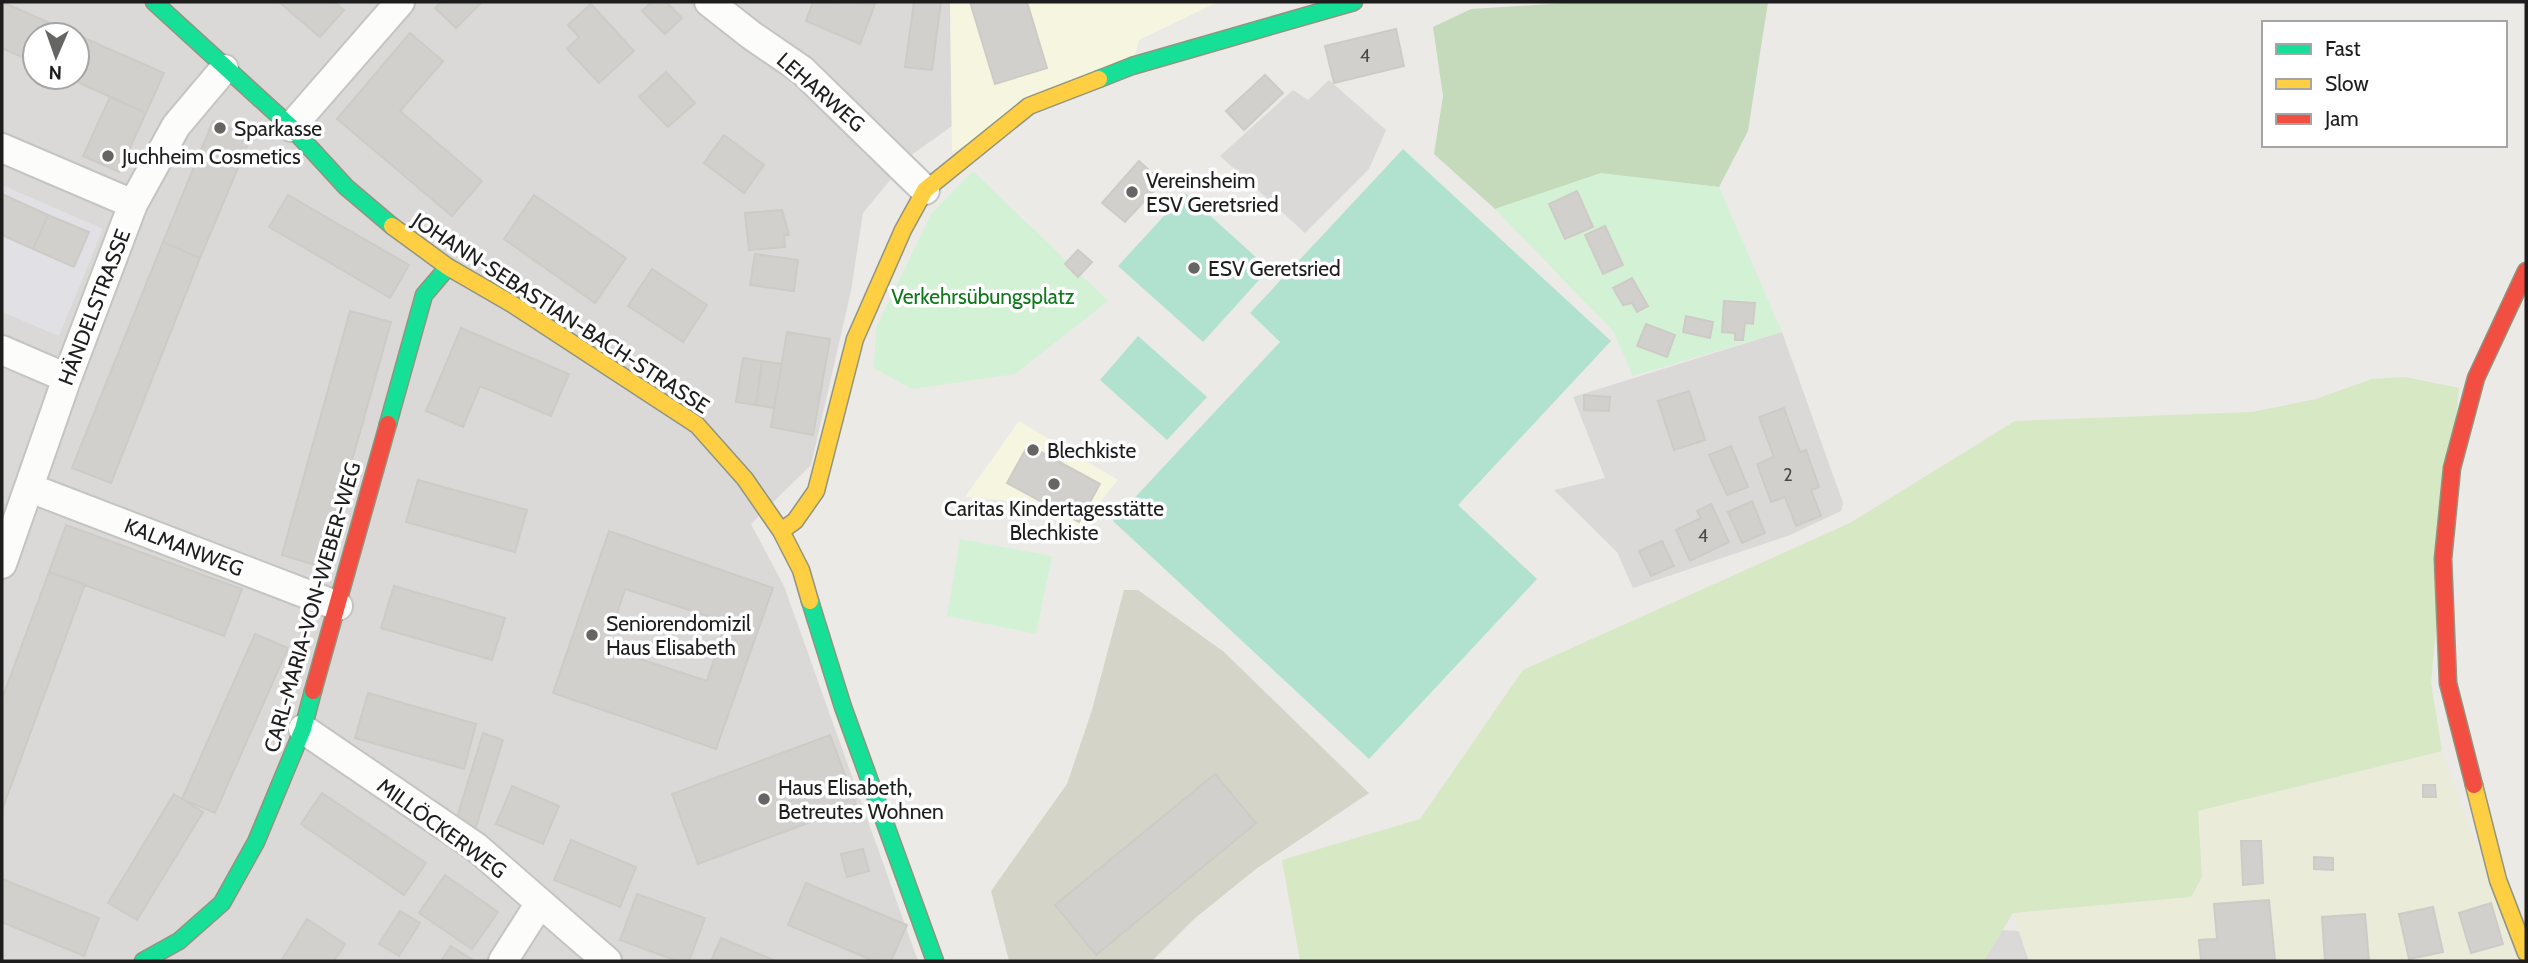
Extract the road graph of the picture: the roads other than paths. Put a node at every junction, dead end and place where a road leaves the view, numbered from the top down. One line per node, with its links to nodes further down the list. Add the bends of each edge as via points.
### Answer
1 (154, 2): 5 (street, JOHANN-SEBASTIAN-BACH-STRASSE)
2 (400, 2): 6 (street)
3 (709, 2): 8 (street, LEHARWEG, via 802,70)
4 (1354, 2): 8 (street, via 1132,66 1029,106)
5 (225, 69): 6 (street, JOHANN-SEBASTIAN-BACH-STRASSE); 9 (street, HÄNDELSTRASSE, via 176,126)
6 (291, 127): 10 (street, JOHANN-SEBASTIAN-BACH-STRASSE, via 387,223)
7 (2, 148): 9 (street)
8 (925, 190): 15 (street, via 855,339 816,491)
9 (133, 204): 13 (street, HÄNDELSTRASSE)
10 (448, 267): 15 (street, JOHANN-SEBASTIAN-BACH-STRASSE, via 557,332 697,425); 17 (street, CARL-MARIA-VON-WEBER-WEG, via 424,295)
11 (2526, 271): 20 (street, via 2476,378 2452,468 2443,559 2448,683 2498,880)
12 (2, 350): 13 (street)
13 (67, 377): 14 (street, HÄNDELSTRASSE)
14 (30, 488): 16 (street, HÄNDELSTRASSE); 17 (street, KALMANWEG)
15 (782, 531): 24 (street, JOHANN-SEBASTIAN-BACH-STRASSE, via 801,570 844,707)
16 (2, 564)
17 (338, 606): 18 (street, CARL-MARIA-VON-WEBER-WEG)
18 (303, 729): 19 (street, MILLÖCKERWEG, via 476,847); 21 (street, CARL-MARIA-VON-WEBER-WEG, via 256,842 222,903 179,941)
19 (541, 904): 22 (street); 23 (street, MILLÖCKERWEG)
20 (2526, 953)
21 (144, 961)
22 (503, 961)
23 (607, 961)
24 (935, 961)

